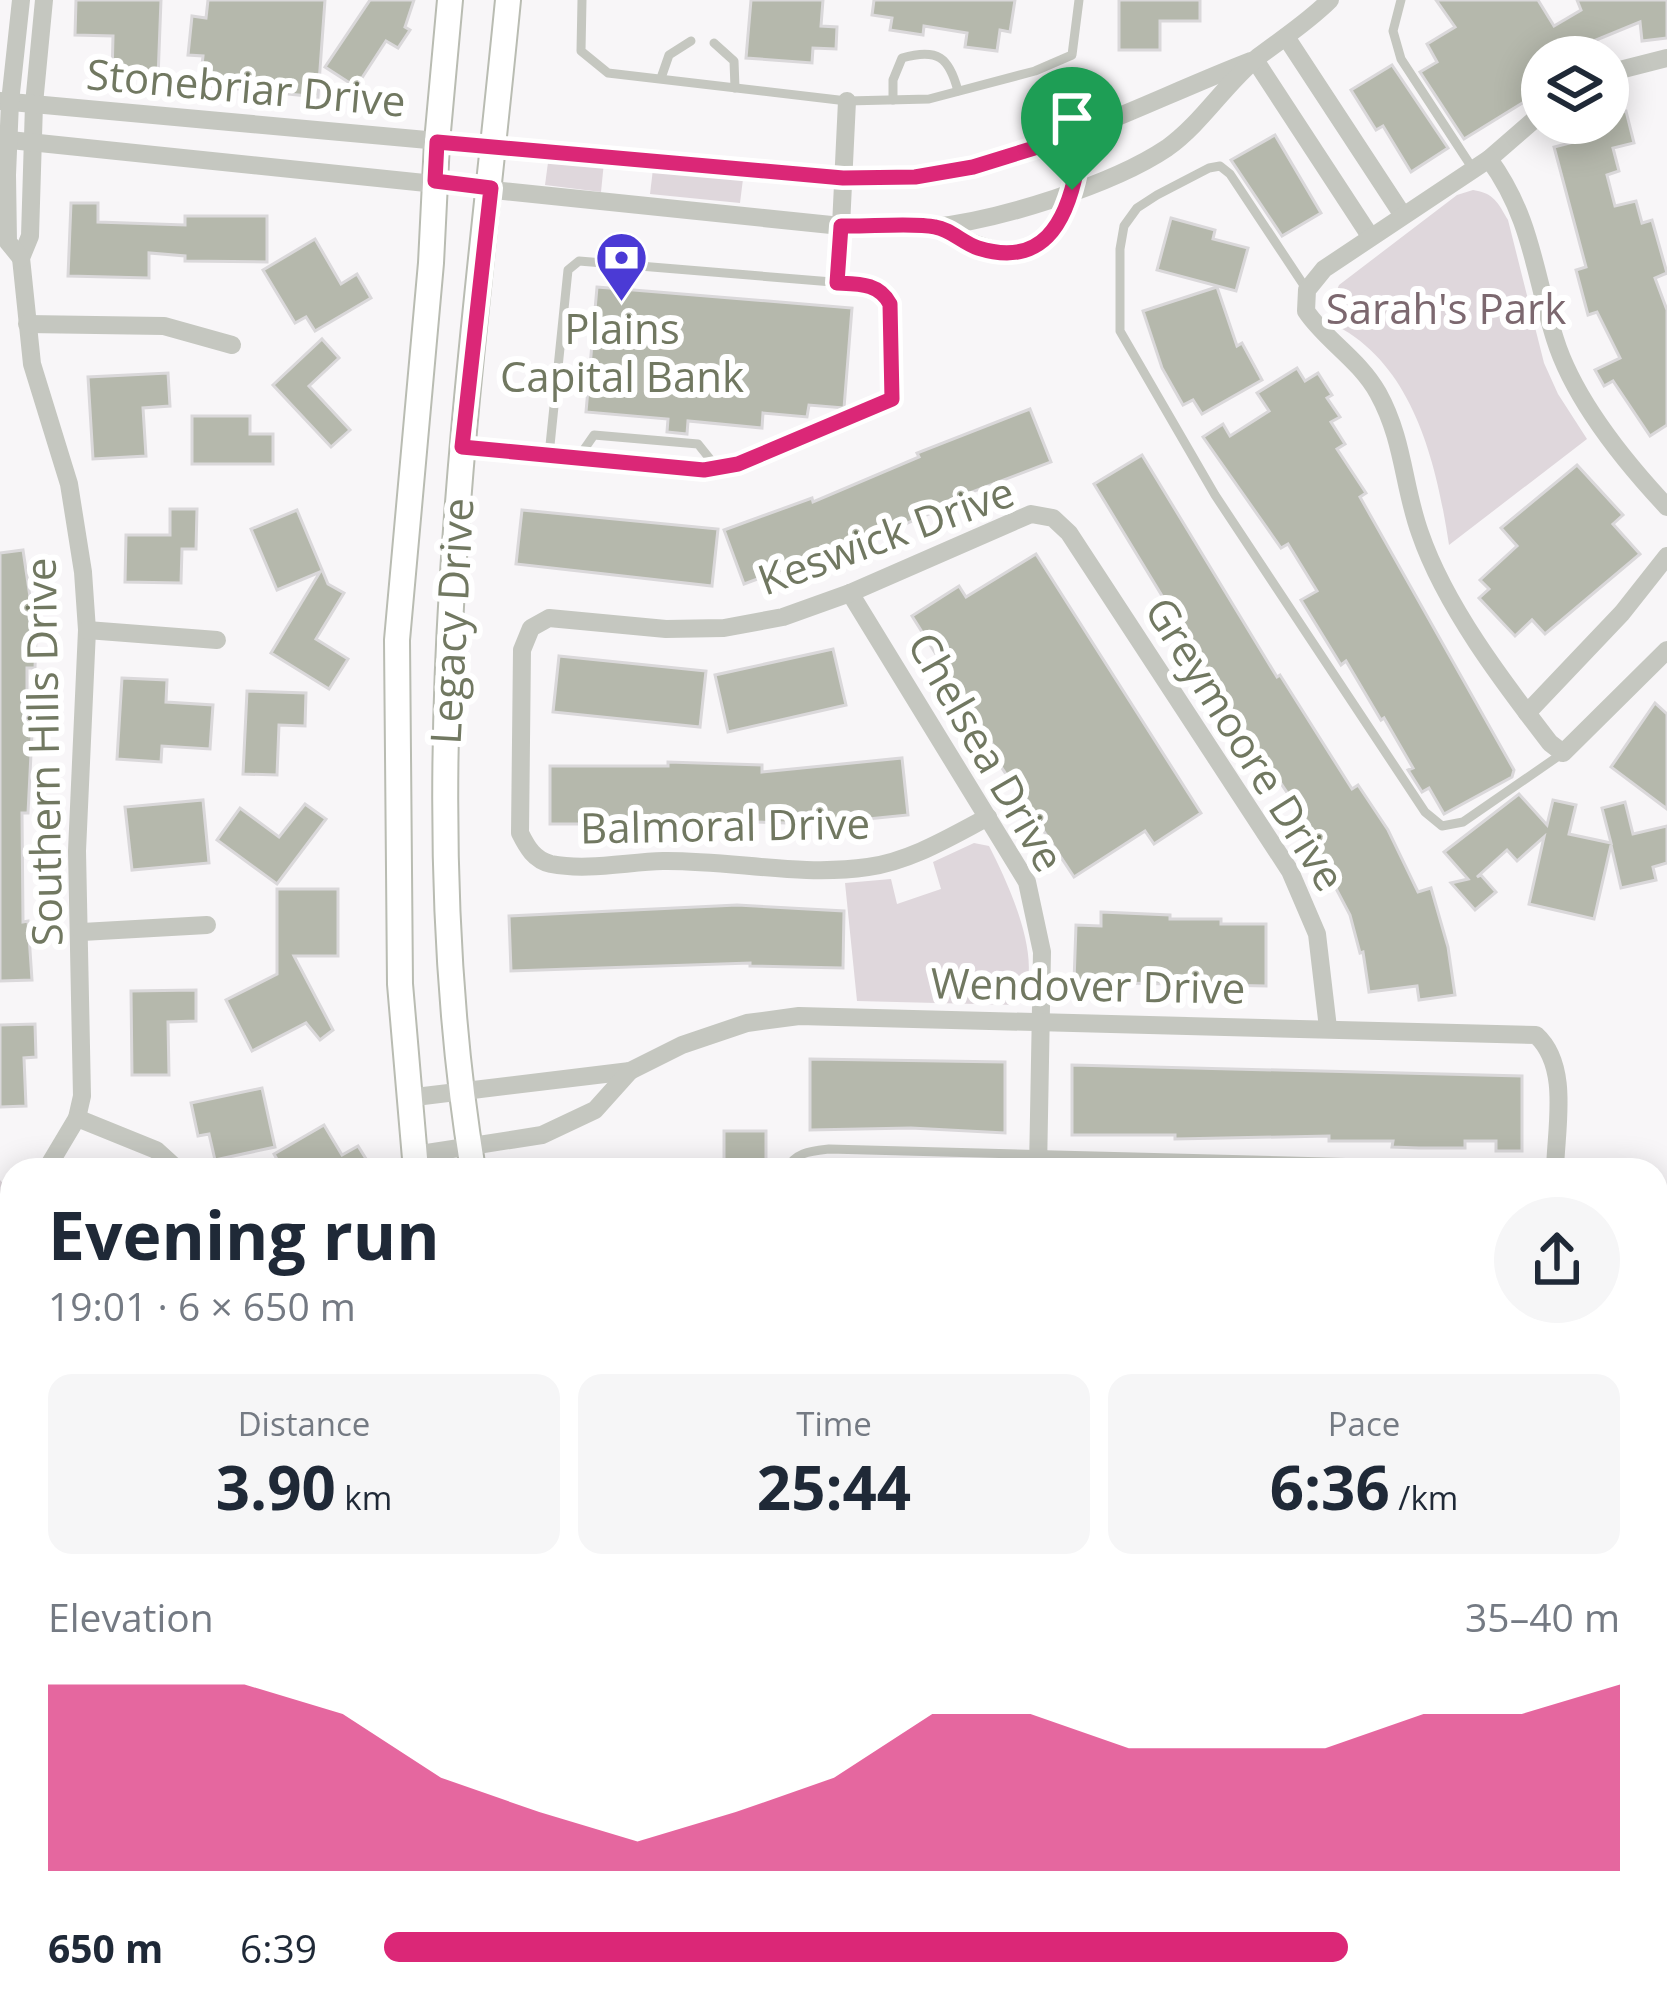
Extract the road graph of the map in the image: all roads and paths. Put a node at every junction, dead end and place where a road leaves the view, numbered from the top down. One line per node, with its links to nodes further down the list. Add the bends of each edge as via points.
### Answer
1 (21, 0): 20 (street, Southern Hills Drive)
2 (44, 0): 21 (street, Southern Hills Drive)
3 (450, 0): 23 (main road, Legacy Drive)
4 (508, 0): 24 (main road, Legacy Drive)
5 (582, 0): 15 (lane, via 581,51 608,73)
6 (1078, 0): 17 (lane, via 1072,55)
7 (1330, 0): 9 (street, Stonebriar Drive)
8 (1401, 0): 26 (lane, via 1393,31 1401,58)
9 (1286, 37): 13 (street, Stonebriar Drive); 31 (street)
10 (691, 41): 15 (lane, via 669,56)
11 (714, 44): 16 (lane, via 734,61)
12 (1667, 58): 14 (street)
13 (1255, 59): 25 (street, Stonebriar Drive); 30 (street, Stonebriar Drive, via 1166,148); 34 (street)
14 (1629, 68)
15 (661, 78): 16 (lane)
16 (736, 88): 19 (lane)
17 (958, 92): 18 (lane); 18 (lane, via 952,69 921,52 902,58)
18 (892, 100): 19 (lane)
19 (847, 101): 27 (street)
20 (5, 121): 21 (street, Stonebriar Drive); 21 (street, Stonebriar Drive); 35 (street, Southern Hills Drive, via 8,242)
21 (32, 123): 23 (street, Stonebriar Drive); 28 (street, Stonebriar Drive); 35 (street, Southern Hills Drive, via 30,236)
22 (1521, 131): 26 (street)
23 (437, 142): 24 (street, Stonebriar Drive); 28 (main road, Legacy Drive)
24 (494, 145): 27 (street, Stonebriar Drive); 29 (main road, Legacy Drive)
25 (1044, 145): 27 (street, Stonebriar Drive, via 915,177); 30 (street, via 1067,153 1077,168)
26 (1481, 164): 31 (street); 44 (street, via 1524,218 1562,358 1613,446)
27 (843, 178): 32 (street)
28 (435, 181): 29 (street, Stonebriar Drive); 61 (main road, Legacy Drive, via 397,640)
29 (491, 188): 32 (street, Stonebriar Drive); 40 (main road, Legacy Drive)
30 (1072, 190): 33 (street, Stonebriar Drive); 33 (street, Stonebriar Drive, via 1052,237 1023,252 978,248)
31 (1402, 214): 34 (street)
32 (841, 226): 33 (street, Stonebriar Drive); 36 (lane)
33 (936, 226)
34 (1370, 236): 37 (street)
35 (21, 258): 38 (street, Southern Hills Drive)
36 (837, 283): 41 (lane, via 580,261 568,270); 43 (lane, via 869,285 890,304 892,399)
37 (1307, 290): 51 (street, via 1306,311 1379,394 1442,585); 52 (lane, via 1220,166 1157,195 1124,226 1120,331 1129,350 1215,496 1425,812 1442,826 1463,823)
38 (27, 324): 39 (street, via 164,326); 48 (street, Southern Hills Drive, via 69,484)
39 (232, 345)
40 (462, 447): 41 (lane); 60 (main road, Legacy Drive, via 446,697)
41 (549, 455): 42 (lane)
42 (578, 458): 43 (lane); 43 (lane, via 594,435 698,444)
43 (718, 469)
44 (1667, 507)
45 (1053, 518): 47 (street, Keswick Drive, via 1030,514); 58 (street, Greymoore Drive, via 1290,871 1317,934)
46 (1667, 556): 51 (street)
47 (850, 593): 53 (street, Chelsea Drive); 54 (street, Keswick Drive, via 724,628 549,618 531,628 522,650 520,832)
48 (87, 630): 49 (street); 56 (street, Southern Hills Drive)
49 (217, 640)
50 (1667, 650): 52 (street)
51 (1527, 713): 52 (street)
52 (1563, 754)
53 (988, 817): 54 (street, Balmoral Drive, via 869,867 585,866 547,863); 57 (street, Chelsea Drive, via 1027,882 1042,952)
54 (530, 852)
55 (207, 926): 56 (street)
56 (82, 932): 62 (street, Southern Hills Drive)
57 (1043, 1020): 58 (street, Wendover Drive); 59 (street, Wendover Drive, via 799,1016 747,1023); 69 (street, Chelsea Drive)
58 (1328, 1028): 70 (street, Wendover Drive, via 1536,1035 1557,1071)
59 (630, 1071): 60 (street, Wendover Drive); 66 (street, Wendover Drive, via 595,1110)
60 (460, 1093): 61 (street, Wendover Drive); 66 (main road, Legacy Drive)
61 (407, 1098): 65 (main road, Legacy Drive)
62 (76, 1118): 63 (street, Southern Hills Drive); 64 (street)
63 (53, 1158)
64 (165, 1158)
65 (414, 1158)
66 (471, 1158)
67 (795, 1158): 68 (lane, via 829,1149)
68 (963, 1158)
69 (1038, 1158)
70 (1555, 1158)

